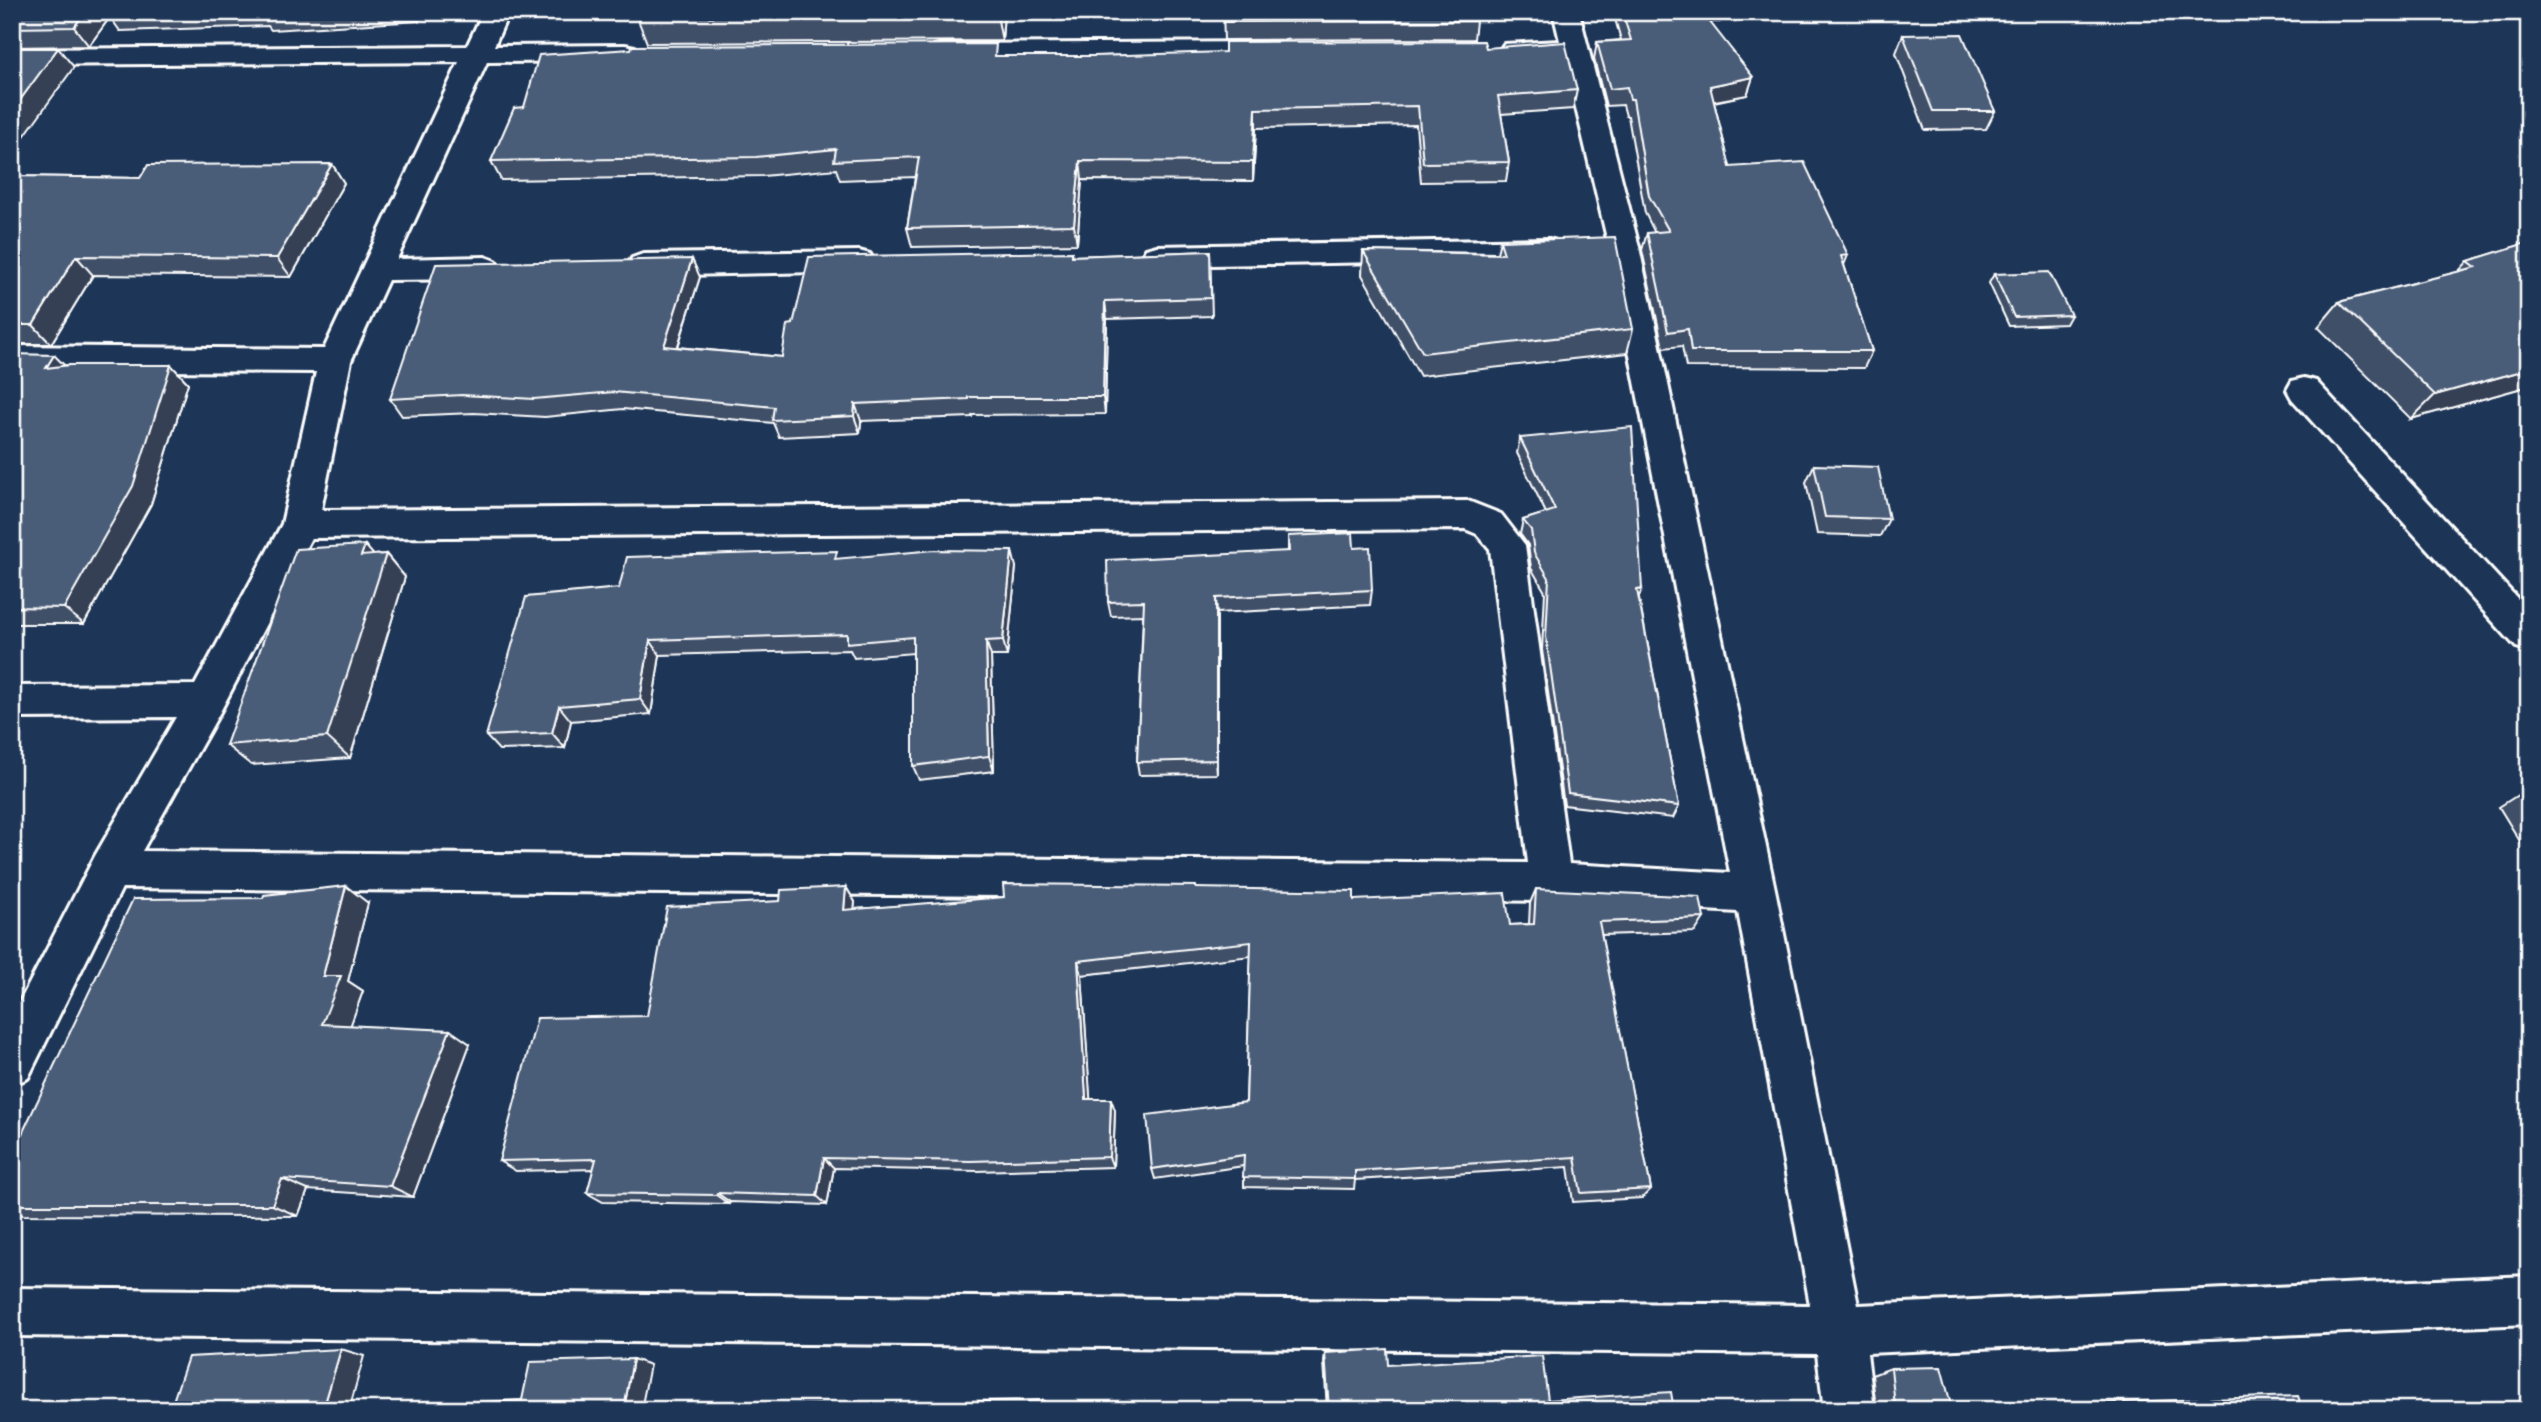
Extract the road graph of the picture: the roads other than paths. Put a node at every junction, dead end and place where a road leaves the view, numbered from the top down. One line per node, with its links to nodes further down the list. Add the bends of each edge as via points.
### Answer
1 (496, 12): 7 (street)
2 (1566, 12): 3 (street)
3 (1575, 49): 5 (street); 10 (street)
4 (1311, 50): 6 (street)
5 (1492, 50)
6 (921, 52)
7 (475, 53): 8 (street); 9 (street); 15 (street)
8 (656, 53)
9 (12, 57)
10 (1601, 248): 11 (street); 25 (street)
11 (1125, 256)
12 (889, 261): 13 (street)
13 (612, 266)
14 (515, 267): 15 (street)
15 (376, 270): 17 (street)
16 (12, 358): 17 (street)
17 (335, 361): 19 (street)
18 (2304, 390): 20 (street)
19 (300, 524): 21 (street); 24 (street, via 1468,515 1489,524 1507,545)
20 (2529, 636)
21 (206, 701): 22 (street); 23 (street)
22 (12, 702)
23 (110, 869): 24 (street); 26 (street)
24 (1550, 882): 25 (street)
25 (1755, 894): 29 (street)
26 (12, 1063)
27 (2529, 1300): 29 (street)
28 (12, 1312): 29 (street)
29 (1839, 1330): 30 (street)
30 (1849, 1410)

